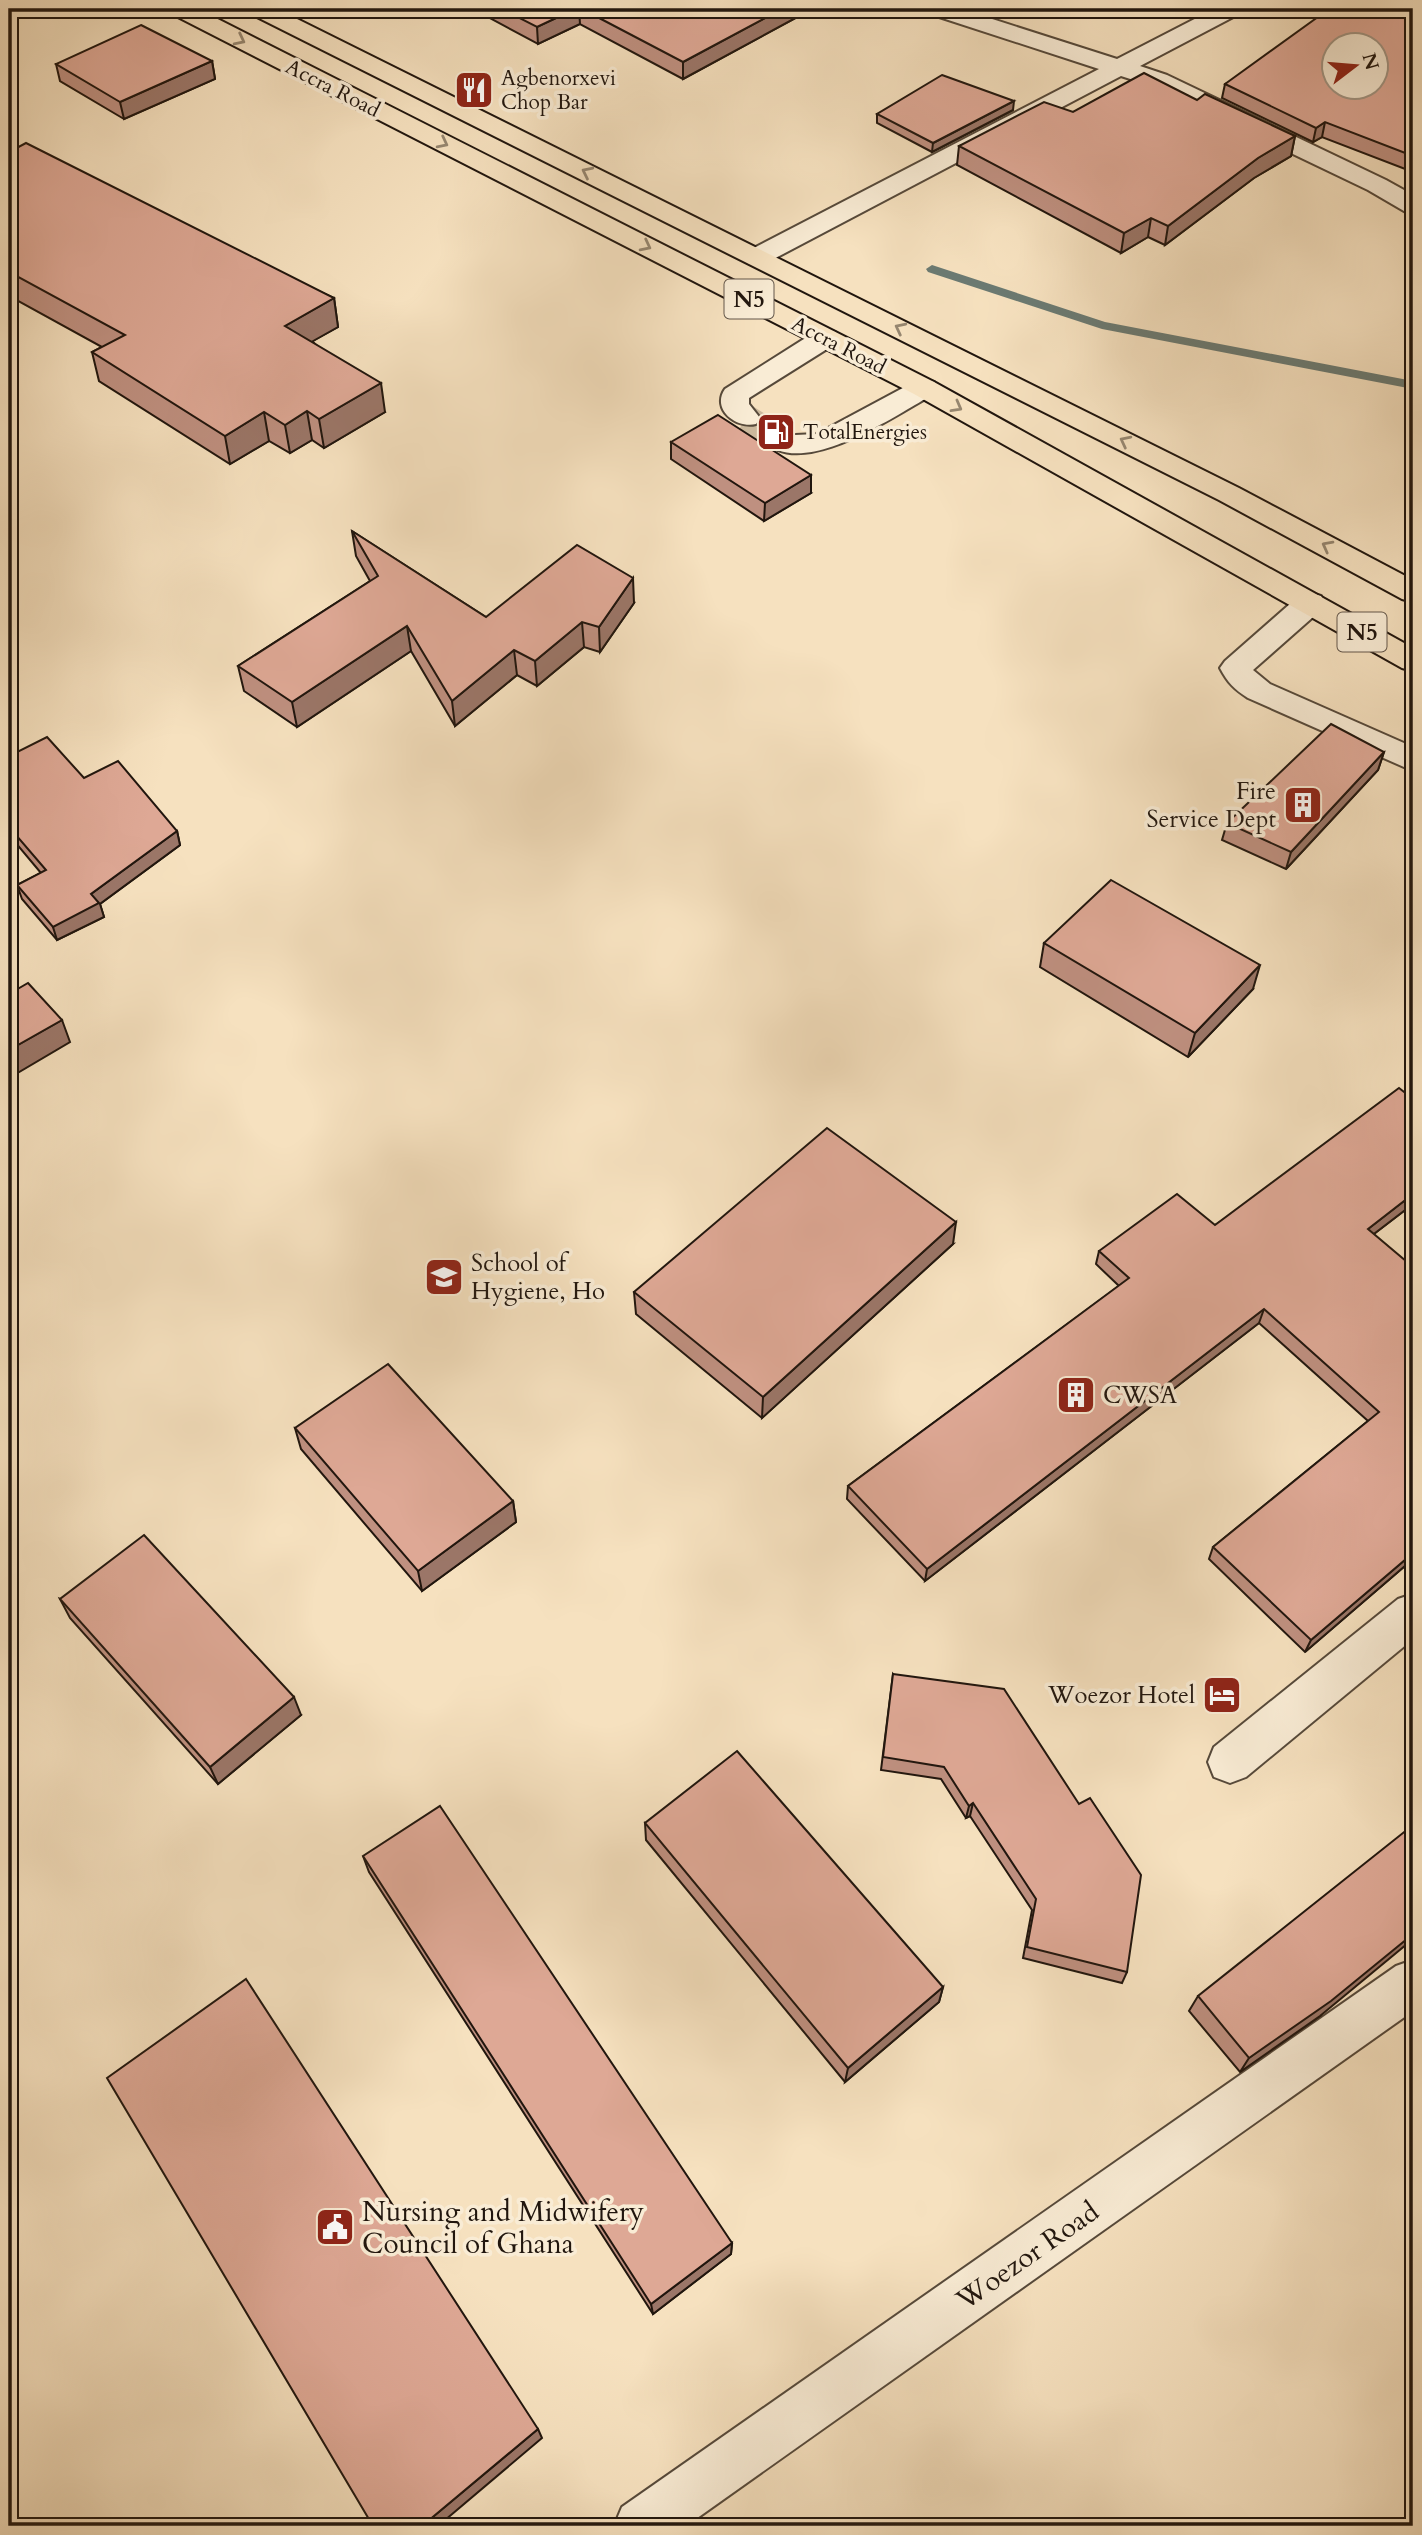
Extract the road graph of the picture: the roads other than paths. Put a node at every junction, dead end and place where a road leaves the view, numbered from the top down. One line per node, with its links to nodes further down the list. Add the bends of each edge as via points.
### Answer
1 (180, 9): 8 (main road, Accra Road / N5, one-way to 8)
2 (259, 9): 7 (main road, Accra Road / N5, one-way to 2)
3 (938, 9): 5 (street)
4 (1231, 9): 5 (street)
5 (1120, 67): 6 (street, via 1246,120); 7 (street)
6 (1413, 206)
7 (757, 257): 12 (main road, Accra Road / N5, one-way to 7, via 1229,494)
8 (825, 338): 9 (main road, Accra Road / N5); 10 (street, via 735,395 735,405)
9 (924, 388): 11 (street, via 823,442 790,444); 13 (main road, Accra Road / N5, one-way to 13)
10 (746, 418)
11 (775, 436)
12 (1413, 592)
13 (1310, 603): 14 (main road, Accra Road / N5); 15 (street, via 1236,668 1242,680)
14 (1413, 661)
15 (1413, 760)
16 (1413, 1613): 17 (street)
17 (1230, 1762)
18 (1413, 1983): 19 (street, Woezor Road)
19 (641, 2526)

